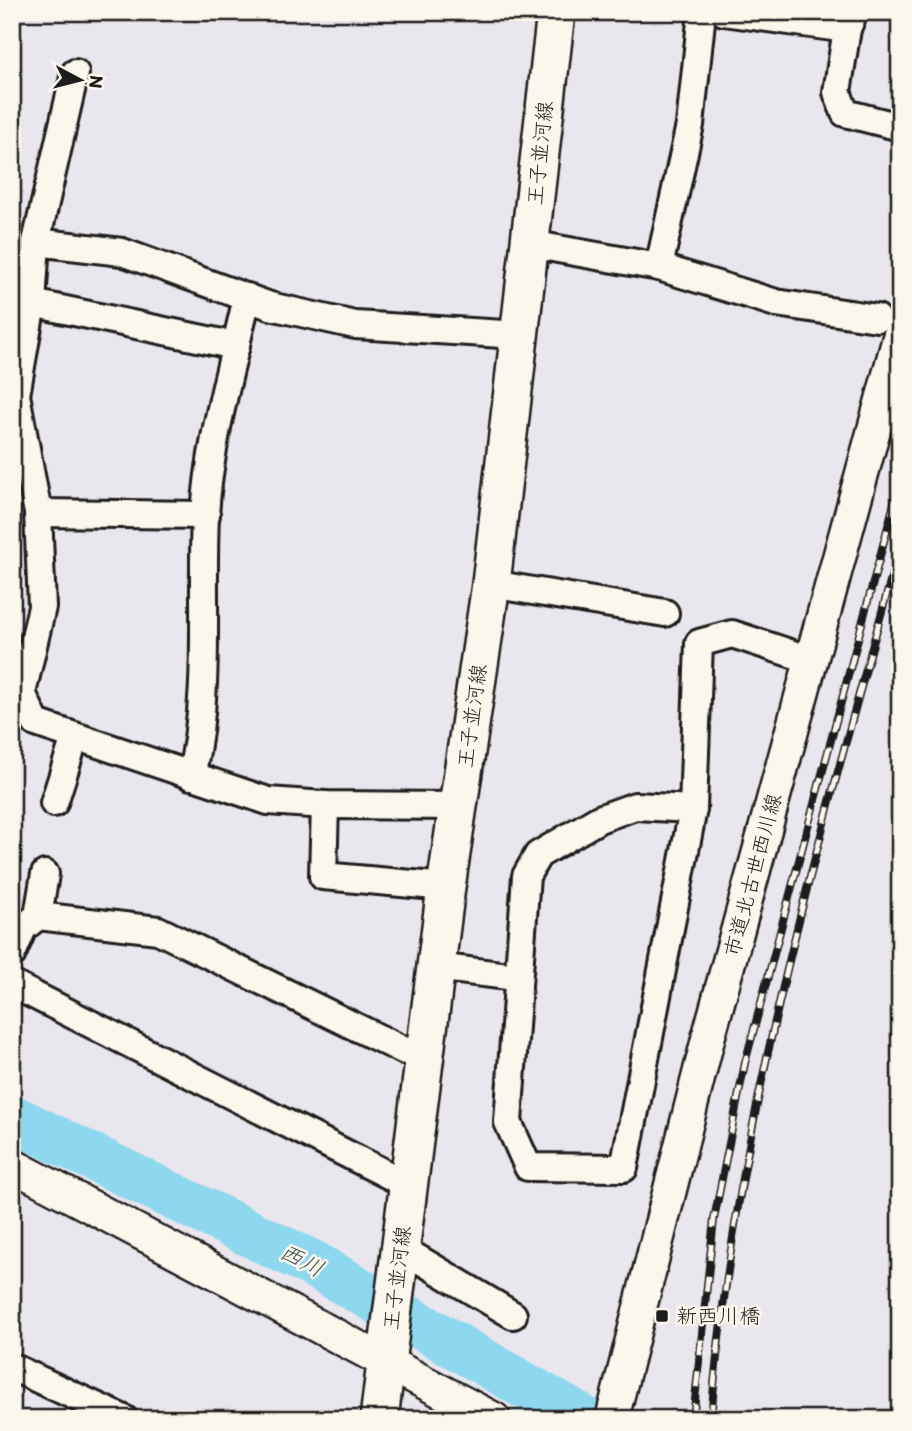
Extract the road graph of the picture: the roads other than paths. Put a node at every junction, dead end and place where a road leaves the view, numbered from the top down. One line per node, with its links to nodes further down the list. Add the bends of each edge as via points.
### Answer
1 (556, 12): 7 (main road, 王子並河線)
2 (702, 12): 9 (street, via 690,125)
3 (724, 12): 4 (street)
4 (850, 21): 6 (street, via 837,92 845,113)
5 (75, 73): 8 (street)
6 (900, 127)
7 (530, 244): 9 (street); 13 (main road, 王子並河線)
8 (28, 251): 10 (street, via 122,252); 11 (street)
9 (659, 267): 12 (street, via 776,303)
10 (247, 297): 13 (street, via 355,325); 14 (street)
11 (22, 303): 14 (street); 15 (street, via 16,394)
12 (888, 326): 19 (street, 市道北古世西川線)
13 (520, 335): 17 (main road, 王子並河線)
14 (236, 346): 16 (street, via 214,441)
15 (38, 513): 16 (street); 20 (street, via 43,607 22,693 36,723)
16 (205, 514): 21 (street, via 200,738)
17 (491, 584): 18 (street); 24 (main road, 王子並河線)
18 (665, 613)
19 (811, 660): 25 (street, via 732,634 699,643); 43 (street, 市道北古世西川線, via 709,1035)
20 (75, 737): 21 (street); 22 (street)
21 (191, 776): 23 (street, via 268,801)
22 (54, 803)
23 (326, 805): 24 (street); 27 (street, via 323,876)
24 (458, 806): 27 (main road, 王子並河線)
25 (693, 809): 31 (street, via 635,806 599,819 538,855 526,876); 31 (street, via 624,1168 528,1167 508,1122)
26 (45, 874): 28 (street)
27 (446, 887): 30 (main road, 王子並河線)
28 (38, 916): 29 (street, via 23,929); 33 (street, via 158,930 405,1051)
29 (12, 954)
30 (436, 967): 31 (street); 33 (main road, 王子並河線)
31 (516, 977)
32 (12, 984): 35 (street)
33 (425, 1055): 35 (main road, 王子並河線)
34 (12, 1165): 38 (street)
35 (408, 1185): 36 (main road, 王子並河線)
36 (399, 1260): 37 (street); 38 (main road, 王子並河線)
37 (513, 1315)
38 (387, 1350): 41 (main road, 王子並河線); 42 (street)
39 (12, 1367): 40 (street)
40 (124, 1419)
41 (379, 1419)
42 (494, 1419)
43 (612, 1419)

